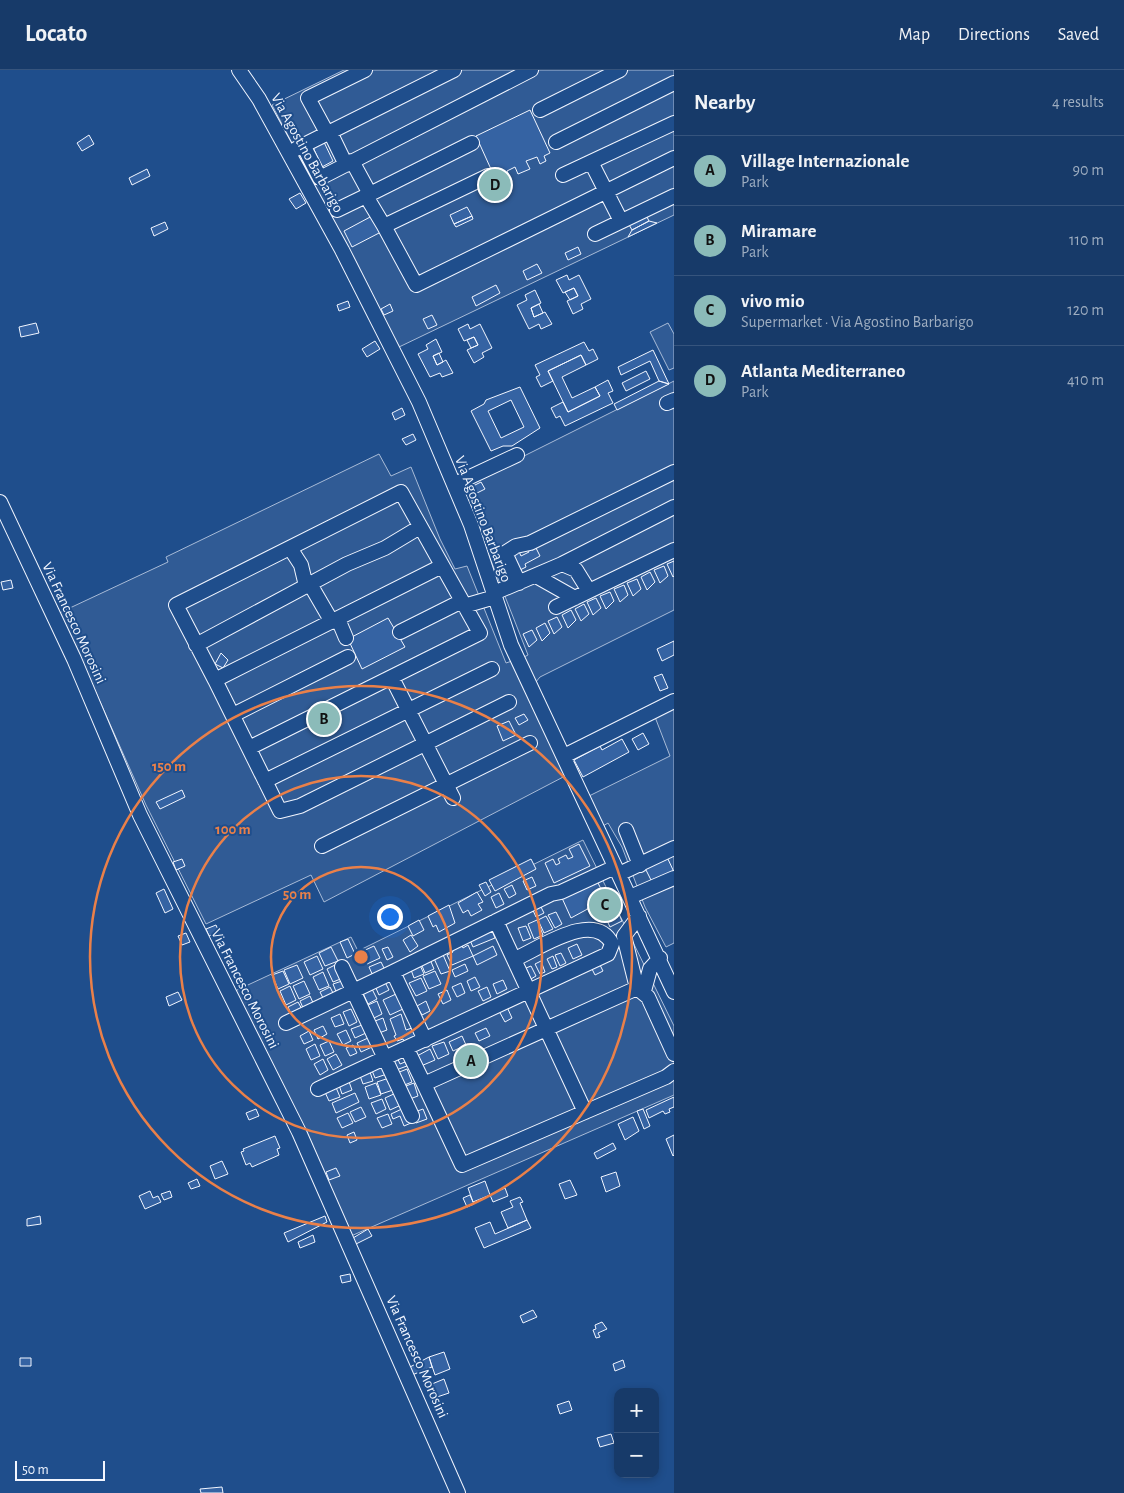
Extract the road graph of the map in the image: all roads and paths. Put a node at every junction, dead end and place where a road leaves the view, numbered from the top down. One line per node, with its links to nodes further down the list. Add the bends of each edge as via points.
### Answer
1 (239, 70): 13 (street, Via Agostino Barbarigo)
2 (365, 70): 9 (street, via 308,98)
3 (454, 70): 9 (street)
4 (531, 70): 16 (street)
5 (620, 70): 7 (street)
6 (674, 83): 10 (street)
7 (540, 110)
8 (674, 123): 15 (street)
9 (328, 133): 12 (street); 16 (street)
10 (556, 142)
11 (472, 143): 20 (street)
12 (303, 145): 13 (street); 16 (street, via 320,178)
13 (288, 153): 28 (street, Via Agostino Barbarigo, via 373,312)
14 (674, 158): 19 (street)
15 (591, 162): 17 (street); 19 (street)
16 (349, 163): 20 (street)
17 (563, 175)
18 (488, 176): 24 (street)
19 (606, 192): 23 (street); 24 (street, via 416,285)
20 (368, 195): 22 (street); 24 (street)
21 (674, 196): 23 (street)
22 (337, 210)
23 (621, 221): 25 (street)
24 (384, 226)
25 (594, 234)
26 (517, 455): 28 (street)
27 (674, 472): 37 (street, via 504,553)
28 (455, 484): 40 (street, Via Agostino Barbarigo)
29 (0, 502): 91 (street, Via Francesco Morosini, via 74,659 140,815 299,1132)
30 (674, 506): 34 (street)
31 (420, 527): 32 (street, via 401,492); 35 (street); 38 (street, via 385,548)
32 (290, 548): 38 (street); 47 (street, via 176,605)
33 (674, 550): 39 (street)
34 (562, 564): 36 (street); 39 (street, via 576,570)
35 (442, 566): 42 (street); 44 (street)
36 (536, 576): 37 (street); 41 (street)
37 (519, 583): 40 (street)
38 (308, 585): 44 (street); 47 (street)
39 (589, 591): 41 (street)
40 (494, 595): 42 (street); 59 (street, Via Agostino Barbarigo, via 515,654)
41 (575, 598): 43 (street)
42 (463, 603): 45 (street); 50 (street, via 480,633)
43 (556, 607)
44 (335, 621): 46 (street); 51 (street)
45 (400, 632)
46 (346, 638)
47 (196, 644): 51 (street)
48 (348, 657): 55 (street)
49 (492, 669): 54 (street)
50 (392, 678): 54 (street); 58 (street)
51 (215, 680): 55 (street)
52 (509, 702): 56 (street)
53 (674, 702): 59 (street)
54 (409, 711): 56 (street); 60 (street)
55 (232, 715): 58 (street)
56 (425, 743): 60 (street, via 300,806 280,811); 61 (street)
57 (530, 743): 61 (street)
58 (249, 748): 60 (street)
59 (564, 756): 67 (street, Via Agostino Barbarigo)
60 (266, 781)
61 (447, 785): 62 (street); 64 (street)
62 (453, 798)
63 (626, 830): 66 (street)
64 (322, 846)
65 (674, 848): 66 (street)
66 (640, 865): 67 (street)
67 (617, 870): 69 (street, Via Agostino Barbarigo); 71 (street)
68 (674, 878): 69 (street)
69 (630, 897): 70 (street, Via Agostino Barbarigo)
70 (639, 916): 73 (street, Via Agostino Barbarigo); 77 (street, via 624,936)
71 (496, 921): 72 (street); 75 (street)
72 (516, 959): 76 (street); 76 (street, via 578,930 602,931 612,944 608,954)
73 (665, 959): 77 (street, via 650,969); 79 (street, Via Agostino Barbarigo)
74 (342, 966): 78 (street)
75 (393, 972): 78 (street); 82 (street)
76 (530, 990): 81 (street); 82 (street)
77 (641, 990): 81 (street); 84 (street)
78 (354, 991): 80 (street); 85 (street)
79 (674, 992)
80 (286, 1023)
81 (547, 1028): 87 (street); 89 (street)
82 (425, 1040): 83 (street)
83 (407, 1049): 85 (street); 87 (street)
84 (674, 1054)
85 (386, 1058): 88 (street); 90 (street)
86 (674, 1070): 89 (street, via 666,1077)
87 (424, 1084): 89 (street, via 462,1165)
88 (318, 1089)
89 (585, 1112)
90 (412, 1116)
91 (458, 1493)

